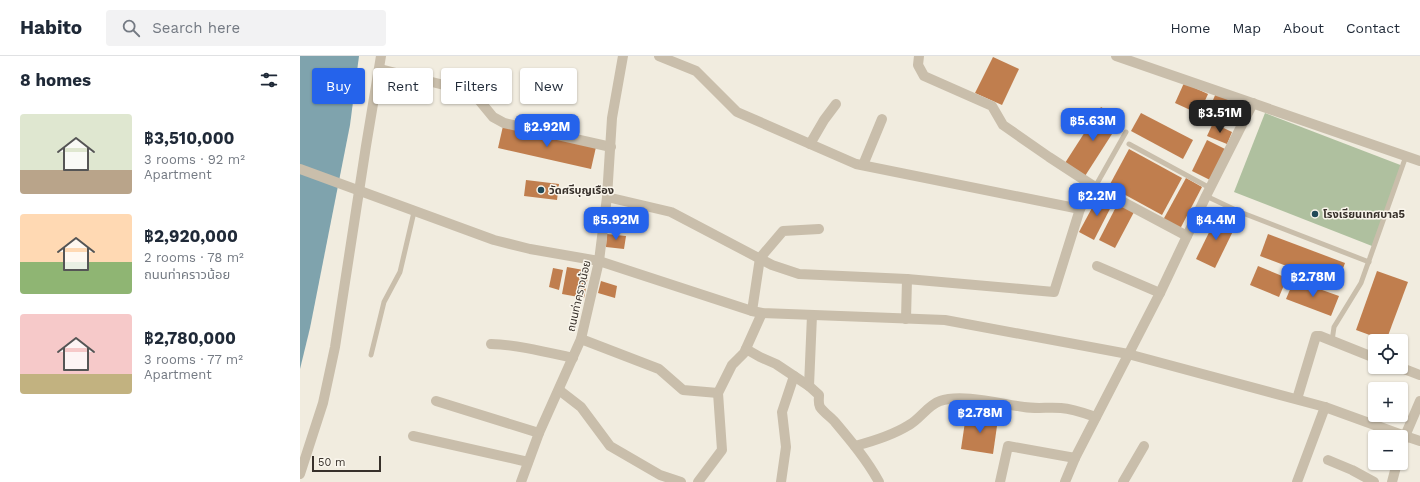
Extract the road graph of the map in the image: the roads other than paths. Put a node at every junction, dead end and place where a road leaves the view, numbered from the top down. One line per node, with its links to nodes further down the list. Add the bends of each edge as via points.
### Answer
1 (381, 56): 6 (street)
2 (623, 56): 15 (street, ถนนท่าคราวน้อย, via 612,118)
3 (659, 56): 13 (street, via 696,71 737,112)
4 (919, 56): 20 (street, via 918,65 924,76 992,106 1003,125)
5 (1116, 56): 8 (street)
6 (380, 68)
7 (433, 82): 15 (street, via 466,92 479,100 493,117 504,123)
8 (1253, 103): 16 (street); 21 (street)
9 (374, 104): 67 (street, via 335,347 323,403)
10 (836, 104): 13 (street)
11 (882, 119): 18 (street)
12 (1126, 132): 20 (lane)
13 (810, 144): 18 (street)
14 (1129, 144): 21 (lane)
15 (610, 147): 22 (street, ถนนท่าคราวน้อย)
16 (1406, 156): 17 (street); 29 (lane)
17 (1420, 161)
18 (863, 165): 23 (street)
19 (300, 170): 24 (street)
20 (1095, 187): 23 (street); 26 (street)
21 (1208, 192): 26 (street); 29 (lane, via 1240,212)
22 (607, 197): 27 (street, via 671,212); 28 (street, ถนนท่าคราวน้อย)
23 (1080, 210): 31 (street, via 1054,292)
24 (414, 212): 28 (street, via 494,240); 41 (lane, via 400,272 384,302)
25 (819, 229): 27 (street, via 783,231)
26 (1187, 236): 32 (street)
27 (760, 258): 31 (street, via 799,274); 33 (street)
28 (599, 261): 33 (street); 36 (street, ถนนท่าคราวน้อย)
29 (1369, 262): 37 (lane, via 1361,283 1334,327)
30 (1097, 266): 32 (street)
31 (907, 278): 35 (street)
32 (1160, 293): 40 (street)
33 (757, 312): 34 (street); 39 (street)
34 (812, 315): 35 (street); 47 (street)
35 (906, 319): 40 (street, via 945,320)
36 (581, 339): 43 (street, ถนนท่าคราวน้อย); 49 (street, via 659,369 683,390)
37 (1332, 341): 42 (street); 50 (street, via 1316,336)
38 (491, 344): 43 (street)
39 (746, 349): 46 (street); 49 (street, via 732,365)
40 (1128, 354): 50 (street); 54 (street)
41 (371, 355)
42 (1368, 355)
43 (573, 358): 48 (street, ถนนท่าคราวน้อย)
44 (1408, 370): 45 (street)
45 (1420, 375)
46 (794, 376): 47 (street); 71 (street, via 782,412 786,447)
47 (809, 386): 61 (street, via 819,395 818,403 821,409)
48 (559, 390): 57 (street, ถนนท่าคราวน้อย); 69 (street, via 581,407 610,446 660,475)
49 (718, 393): 70 (street, via 722,450)
50 (1297, 399): 53 (street)
51 (436, 401): 57 (street)
52 (1420, 401): 56 (street)
53 (1325, 407): 55 (street); 76 (street)
54 (1096, 417): 61 (street, via 1062,408 1026,408 976,399 940,401 910,425); 63 (street)
55 (1388, 430)
56 (1408, 430)
57 (539, 433): 65 (street, ถนนท่าคราวน้อย)
58 (413, 436): 65 (street)
59 (1408, 437): 60 (street)
60 (1420, 441)
61 (855, 446): 72 (street)
62 (1144, 446): 75 (street)
63 (1075, 458): 73 (street, via 1008,446); 74 (street)
64 (1328, 460): 77 (street)
65 (528, 462): 68 (street, ถนนท่าคราวน้อย)
66 (1395, 470): 78 (street)
67 (300, 474)
68 (521, 482)
69 (681, 482)
70 (698, 482)
71 (781, 482)
72 (879, 482)
73 (1000, 482)
74 (1065, 482)
75 (1123, 482)
76 (1297, 482)
77 (1374, 482)
78 (1392, 482)

